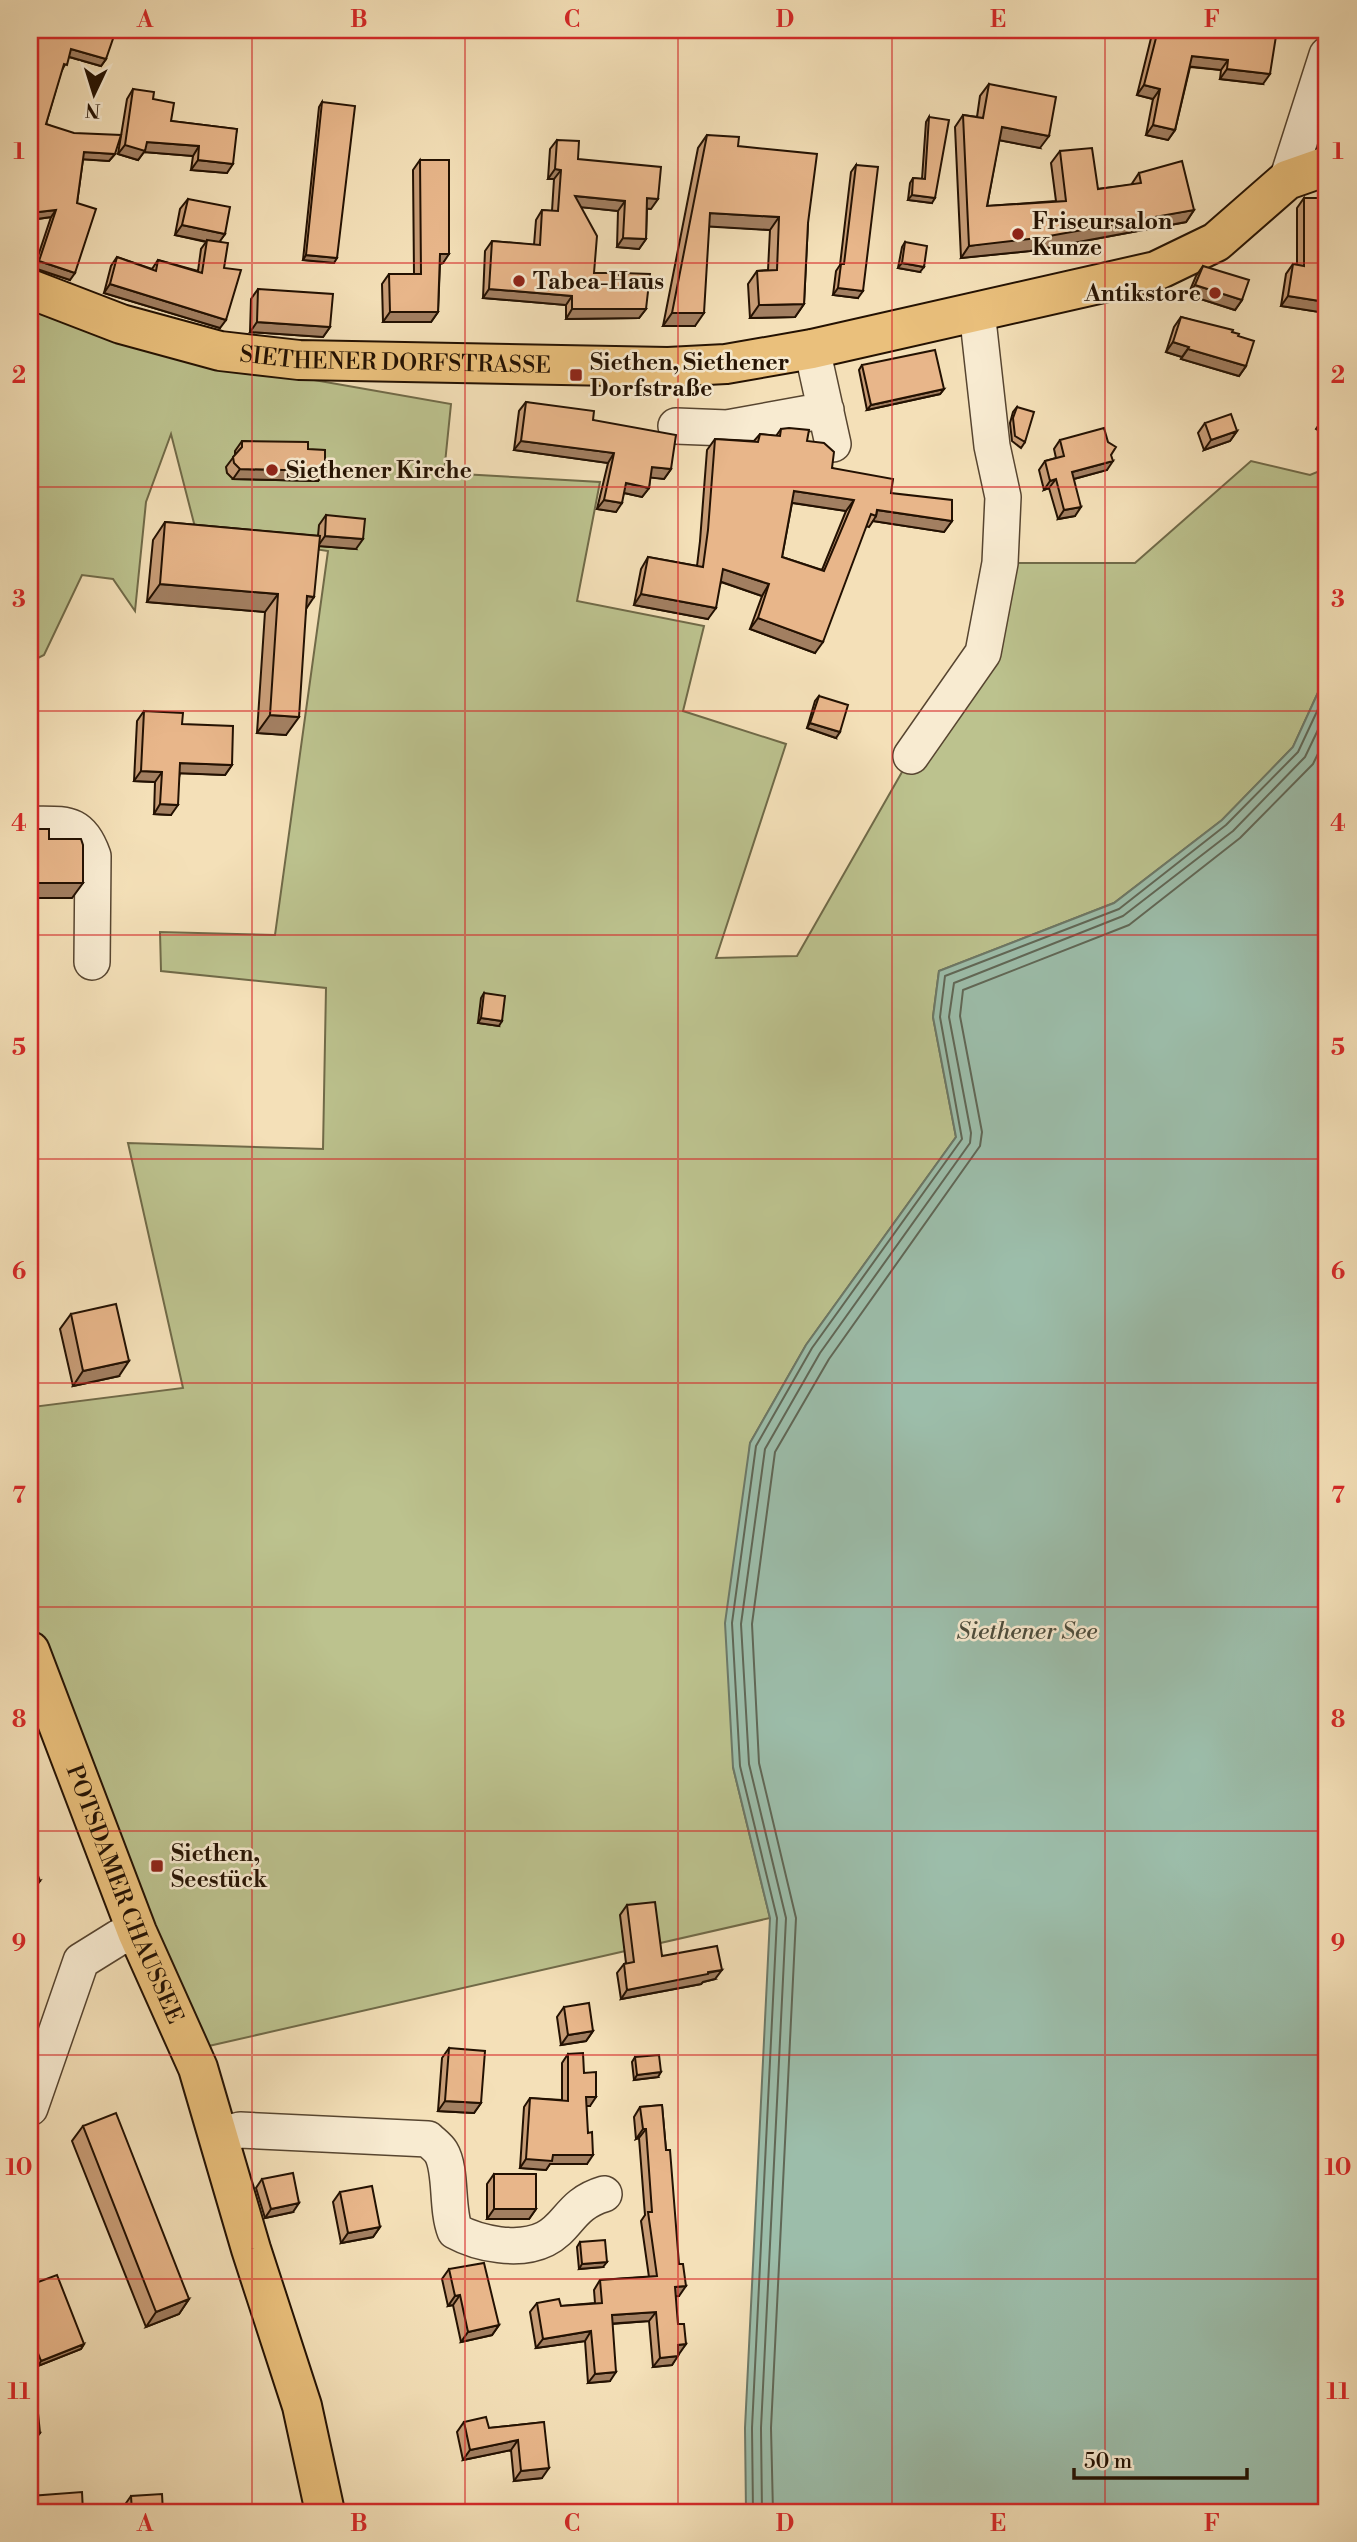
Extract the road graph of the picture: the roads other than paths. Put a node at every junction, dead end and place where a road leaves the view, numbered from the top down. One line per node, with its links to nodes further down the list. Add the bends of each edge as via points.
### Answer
1 (1327, 55): 3 (street)
2 (1327, 166): 3 (main road, SIETHENER DORFSTRASSE)
3 (1287, 180): 5 (main road, SIETHENER DORFSTRASSE, via 1216,242 1156,271)
4 (30, 289): 6 (main road, SIETHENER DORFSTRASSE, via 121,324 220,351 299,360 668,367 726,364)
5 (977, 310): 6 (main road, SIETHENER DORFSTRASSE); 10 (street, via 992,446 1003,497 1000,563 983,653)
6 (812, 349): 7 (street)
7 (825, 410): 8 (street, via 727,428); 9 (street)
8 (676, 426)
9 (833, 444)
10 (911, 756)
11 (30, 824): 12 (street, via 60,825 79,830 87,839 93,856)
12 (92, 962)
13 (30, 1651): 14 (main road, POTSDAMER CHAUSSEE)
14 (137, 1932): 15 (street, via 81,1961); 16 (main road, POTSDAMER CHAUSSEE, via 191,2050)
15 (30, 2108)
16 (218, 2136): 17 (street, via 240,2130 428,2139 441,2152 455,2231 496,2243 524,2245 546,2239 575,2209); 18 (main road, POTSDAMER CHAUSSEE, via 302,2406)
17 (604, 2194)
18 (325, 2512)

